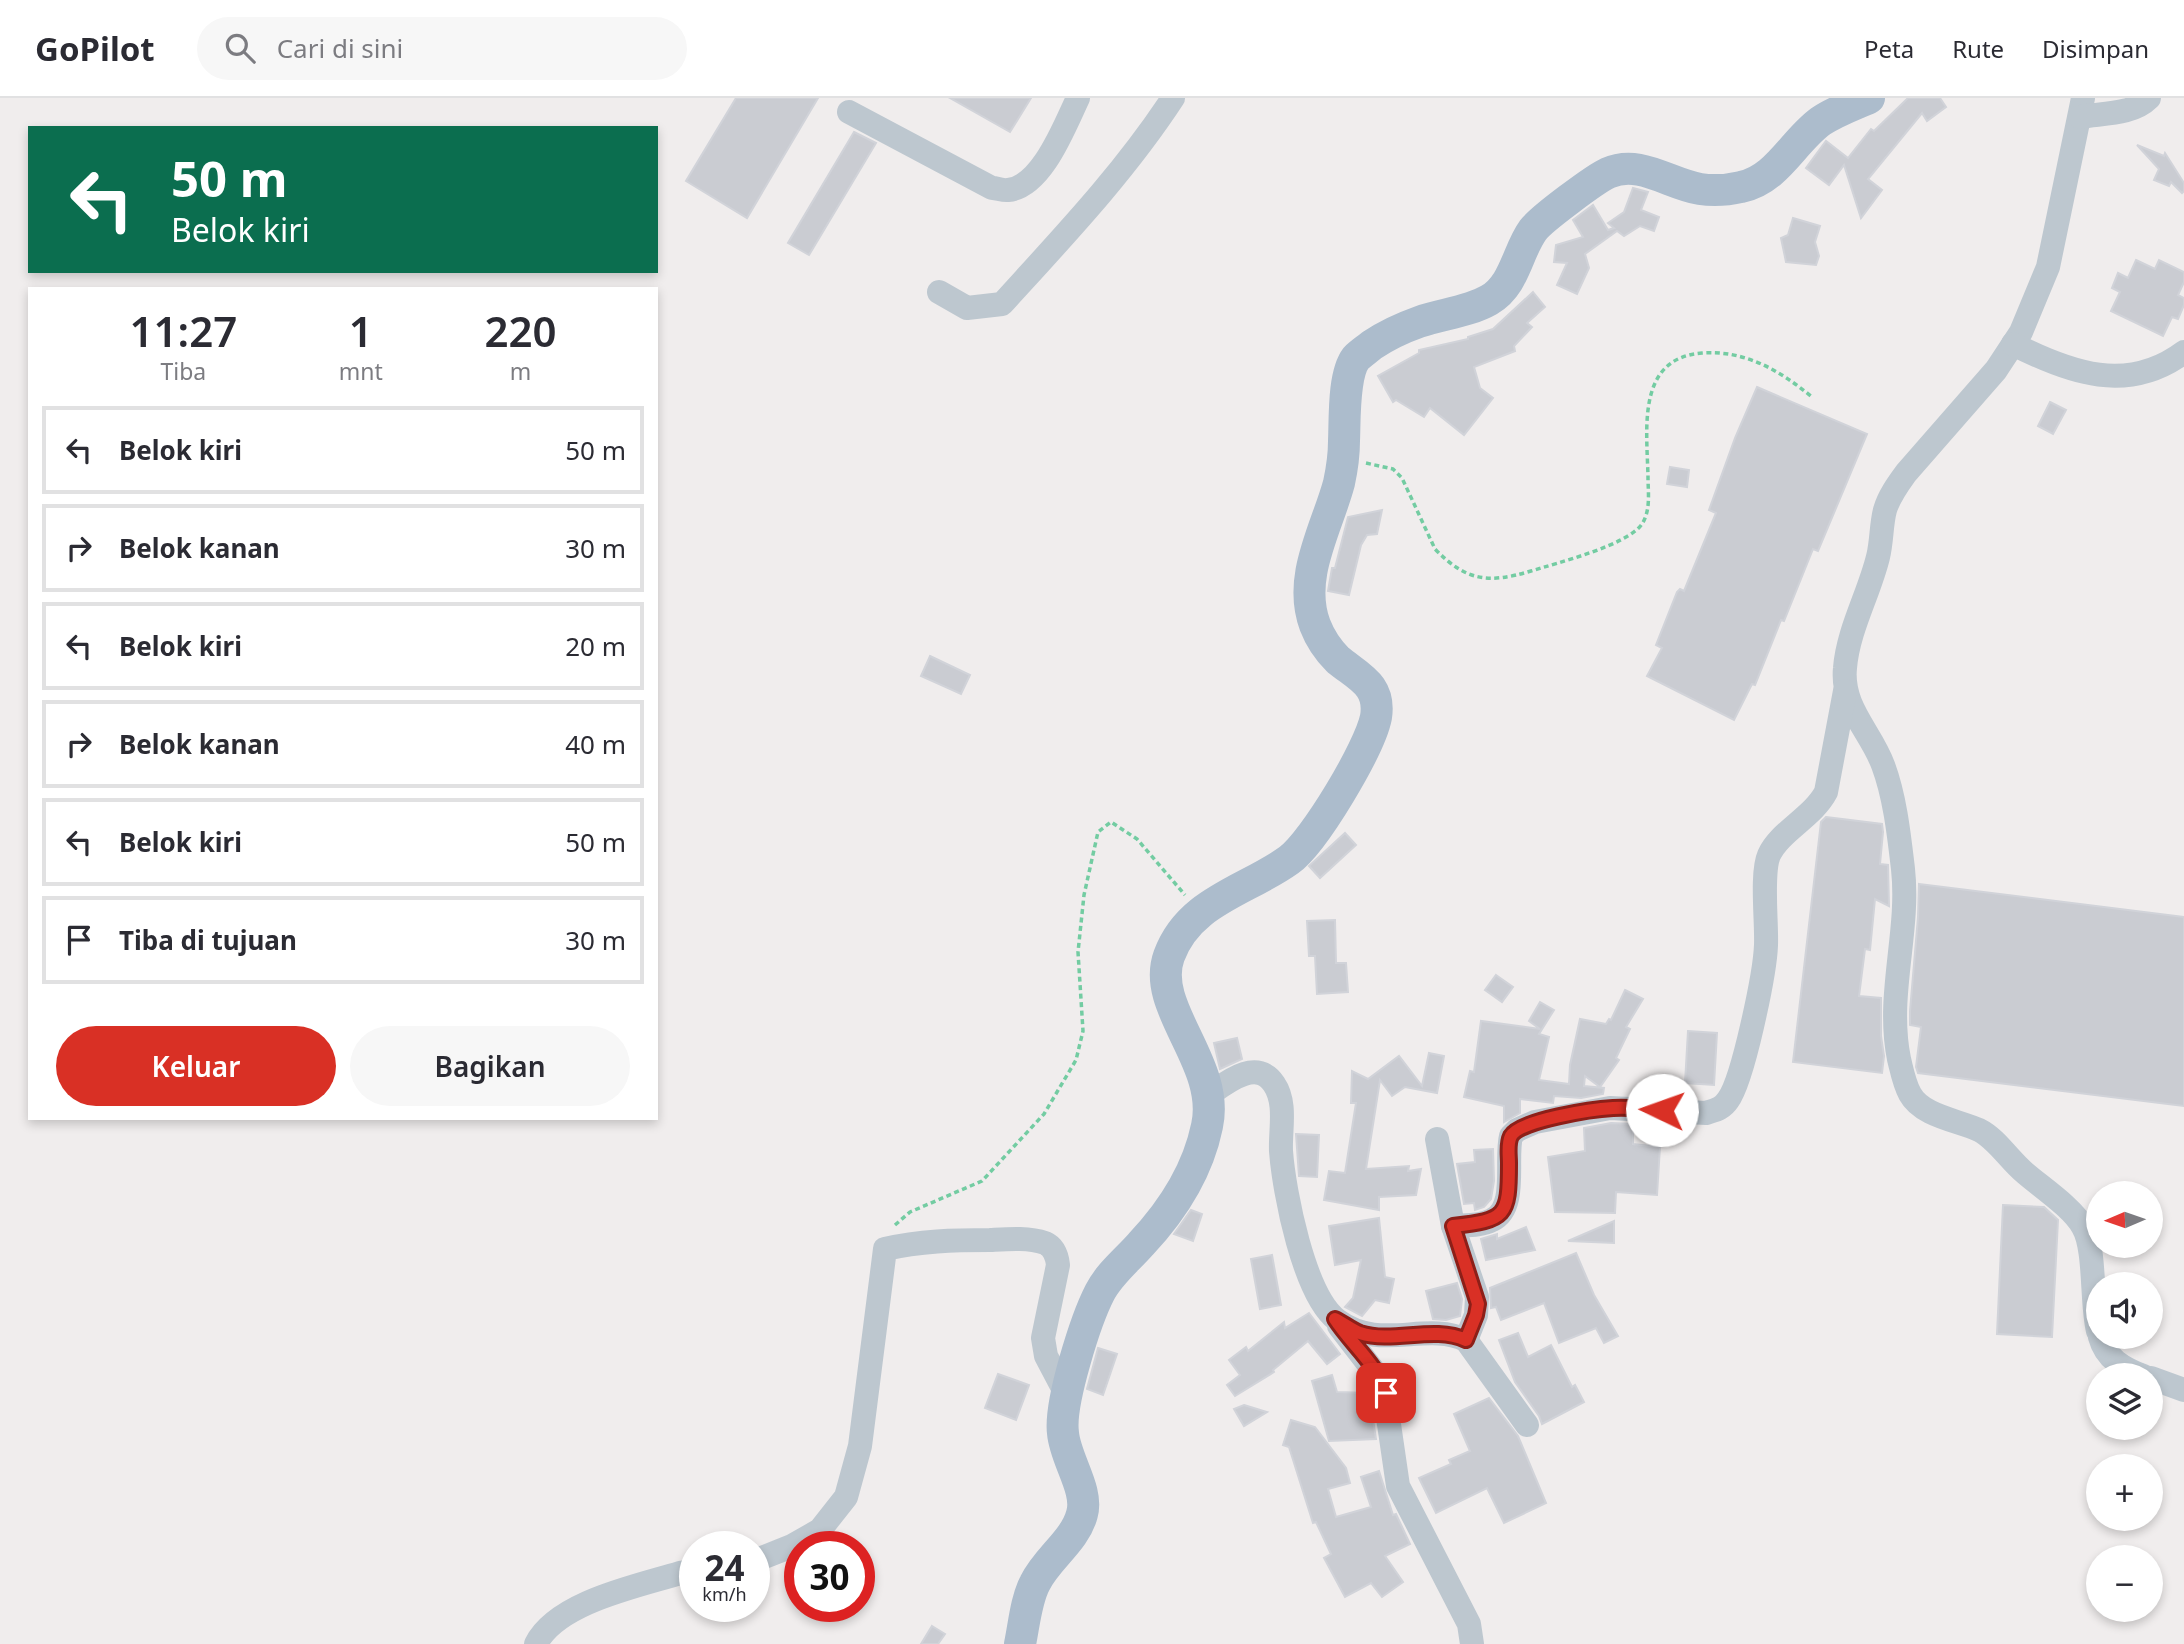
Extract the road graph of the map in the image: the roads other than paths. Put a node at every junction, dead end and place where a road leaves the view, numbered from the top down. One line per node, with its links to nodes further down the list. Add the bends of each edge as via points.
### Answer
1 (1078, 98): 6 (street, via 1041,169 1033,179 1009,191 992,188)
2 (1173, 98): 7 (street, via 1088,208 1002,304 967,308)
3 (1869, 98): 11 (main road, via 1823,120 1771,172 1748,186 1696,188 1635,169 1610,172 1541,221 1497,295 1392,332 1358,355 1350,368 1339,482 1312,568 1310,591 1312,615 1327,648 1371,688 1377,712 1356,763 1303,847 1289,860 1199,911 1174,945 1166,964 1171,1001)
4 (2149, 98): 5 (street, via 2130,110)
5 (2081, 107): 8 (street, via 2048,267)
6 (849, 112)
7 (939, 292)
8 (2014, 344): 9 (street, via 2064,367 2112,376 2148,373); 10 (street, via 1906,473 1885,509 1878,557 1851,640)
9 (2184, 352)
10 (1846, 687): 13 (street, via 1826,792 1774,847 1767,863 1764,965 1729,1100 1706,1113 1610,1108 1526,1125 1511,1136 1508,1196 1499,1216 1486,1223); 14 (street, via 1854,712 1883,764 1899,842 1902,917 1894,1008 1906,1085 1918,1104 1984,1133 2055,1196 2083,1225)
11 (1210, 1094): 15 (street, via 1240,1074 1259,1073 1273,1082 1282,1114 1281,1151 1289,1211 1302,1258); 21 (main road, via 1206,1134 1191,1176 1155,1229 1099,1294)
12 (1437, 1139): 13 (street)
13 (1453, 1226): 16 (street, via 1478,1304)
14 (2092, 1272)
15 (1335, 1319): 16 (street, via 1379,1336 1428,1334); 25 (street, via 1383,1382 1398,1486)
16 (1466, 1340): 22 (street)
17 (2105, 1349): 18 (street)
18 (2118, 1363)
19 (2163, 1382): 20 (street)
20 (2184, 1390)
21 (1066, 1394): 23 (street, via 1043,1348 1058,1265 1052,1248 1016,1239 928,1241 885,1249 860,1446 846,1497 820,1530); 27 (main road, via 1062,1431 1084,1506 1071,1536 1034,1585)
22 (1527, 1426)
23 (770, 1555)
24 (679, 1573): 26 (street, via 590,1602 548,1626)
25 (1471, 1634)
26 (536, 1644)
27 (1020, 1644)

